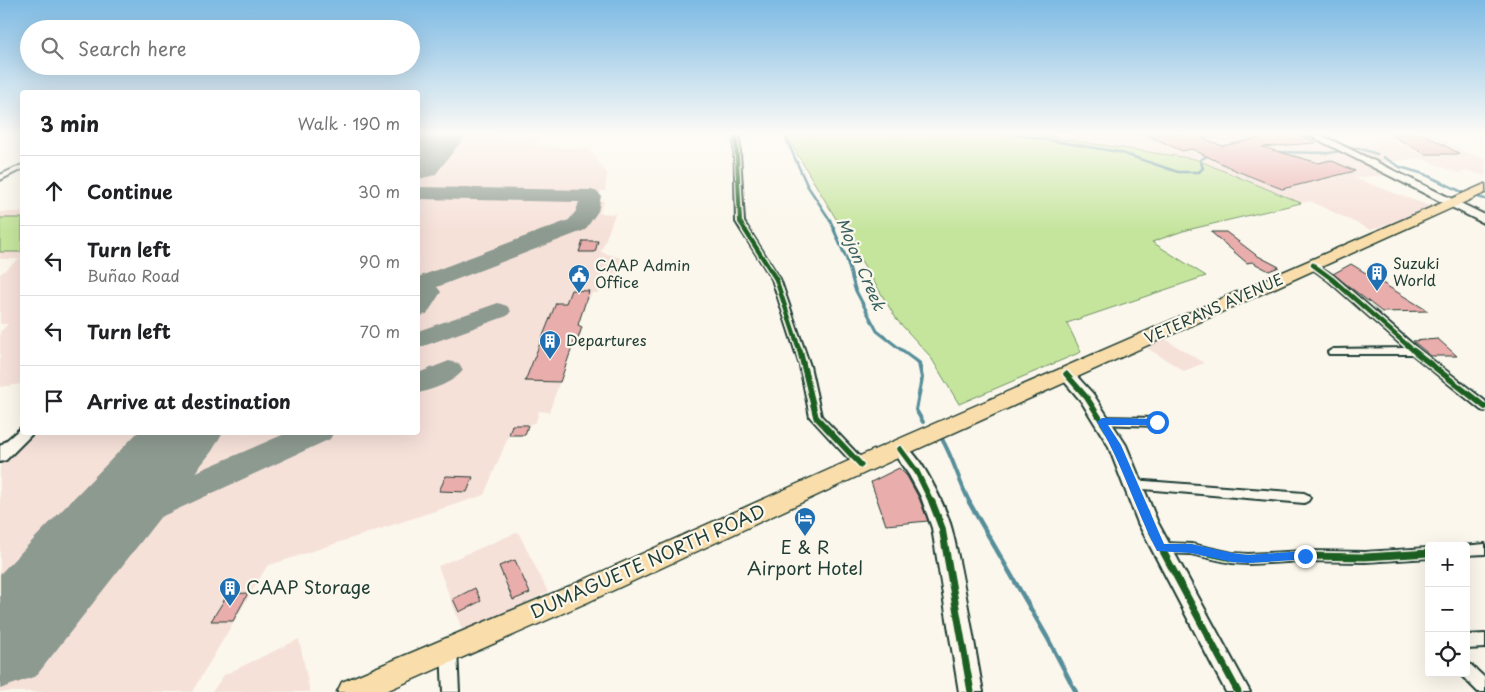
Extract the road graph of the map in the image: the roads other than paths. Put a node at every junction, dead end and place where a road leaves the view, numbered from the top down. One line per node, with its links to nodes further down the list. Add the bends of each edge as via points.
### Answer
1 (737, 166): 19 (street, via 740,222 776,279 805,366 816,417)
2 (1378, 166): 6 (street)
3 (20, 168): 4 (street)
4 (0, 178)
5 (1485, 188): 6 (highway, VETERANS AVENUE)
6 (1451, 203): 7 (street); 8 (highway, VETERANS AVENUE)
7 (1485, 220)
8 (1313, 265): 9 (street); 11 (highway, VETERANS AVENUE)
9 (1414, 351): 10 (street); 12 (street)
10 (1333, 352)
11 (1066, 374): 13 (street); 15 (highway, VETERANS AVENUE)
12 (1485, 407)
13 (1102, 422): 14 (street); 20 (street, via 1117,445)
14 (1157, 422)
15 (944, 430): 17 (highway, DUMAGUETE NORTH ROAD)
16 (23, 435): 18 (street)
17 (900, 449): 19 (highway, DUMAGUETE NORTH ROAD); 33 (street, via 917,472 942,528)
18 (0, 456)
19 (861, 466): 28 (highway, DUMAGUETE NORTH ROAD)
20 (1132, 484): 21 (street); 22 (street)
21 (1304, 498)
22 (1161, 548): 25 (street, via 1191,548 1248,559); 34 (street)
23 (1485, 549): 24 (street)
24 (1470, 550)
25 (1425, 552)
26 (1485, 641): 27 (street)
27 (1470, 642)
28 (449, 650): 31 (highway, DUMAGUETE NORTH ROAD); 32 (street)
29 (1470, 674): 30 (street)
30 (1485, 688)
31 (352, 692)
32 (451, 692)
33 (971, 692)
34 (1238, 692)

